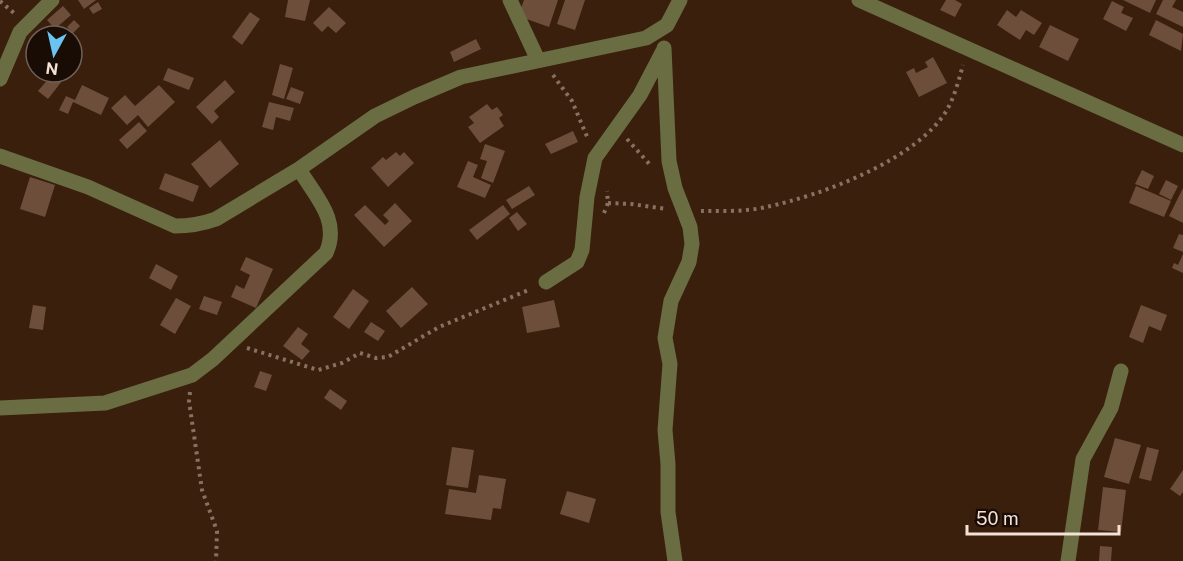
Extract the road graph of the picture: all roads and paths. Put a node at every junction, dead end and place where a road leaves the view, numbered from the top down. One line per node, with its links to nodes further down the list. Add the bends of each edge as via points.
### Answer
1 (52, 0): 9 (street, via 20,32)
2 (510, 0): 8 (street)
3 (680, 0): 5 (street)
4 (859, 0): 7 (street)
5 (667, 25): 6 (street); 8 (street, via 646,38)
6 (664, 48): 10 (street, via 640,95); 15 (street, via 669,161)
7 (968, 48): 11 (street); 17 (path, via 948,109 908,149 829,189 764,208)
8 (538, 60): 13 (path, via 566,91); 14 (street, via 461,77 414,97 375,116)
9 (0, 79)
10 (617, 127): 13 (street); 15 (path)
11 (1183, 145)
12 (0, 156): 14 (street, via 88,187 175,226 216,219)
13 (595, 158): 18 (street, via 582,250 577,262)
14 (298, 169): 19 (street, via 331,220 331,242 326,252)
15 (675, 188): 17 (street)
16 (608, 203): 17 (path)
17 (684, 211): 24 (street, via 692,244 689,262 671,301 666,338 670,364 665,430 668,512)
18 (546, 282): 19 (path, via 439,327 388,357 360,353 318,370)
19 (230, 342): 21 (street)
20 (1121, 371): 25 (street, via 1111,408 1083,459)
21 (192, 375): 22 (street, via 105,403); 23 (path, via 189,401 202,490 217,531)
22 (0, 408)
23 (216, 561)
24 (675, 561)
25 (1068, 561)

